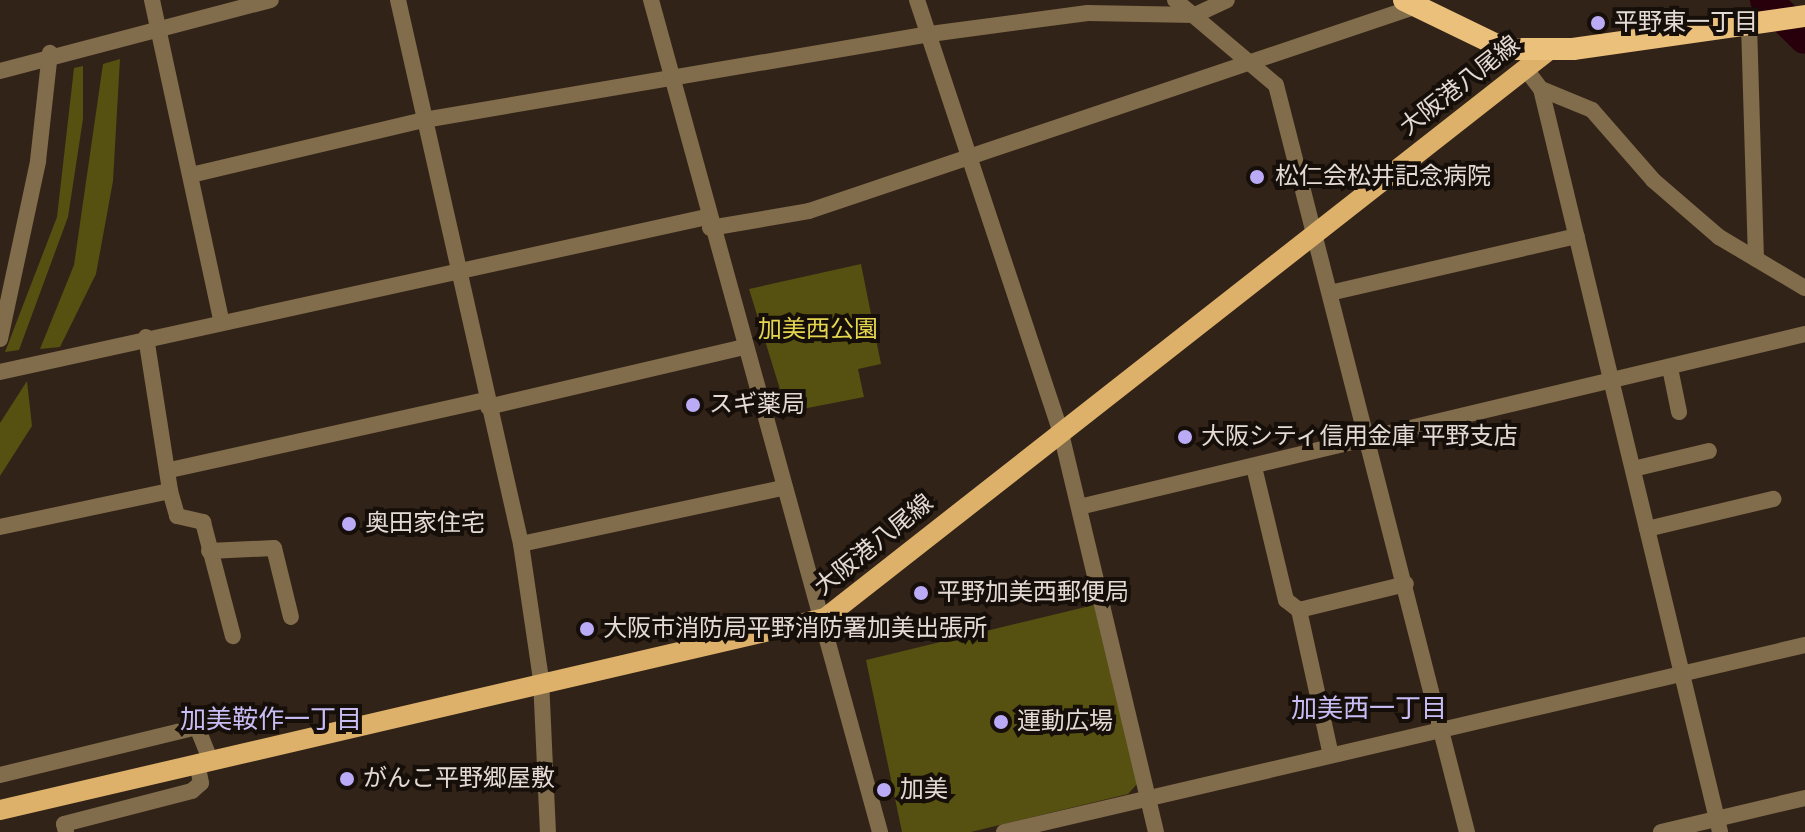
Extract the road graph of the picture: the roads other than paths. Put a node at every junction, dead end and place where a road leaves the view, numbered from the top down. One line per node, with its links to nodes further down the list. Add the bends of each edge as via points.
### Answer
1 (152, 0): 12 (street)
2 (271, 0): 12 (street)
3 (398, 0): 21 (street)
4 (651, 0): 19 (street)
5 (917, 0): 13 (street)
6 (1175, 0): 9 (street)
7 (1227, 0): 9 (street)
8 (1409, 3): 14 (highway, via 1496,46); 16 (street)
9 (1195, 15): 13 (street, via 1088,13); 16 (street)
10 (1805, 16): 11 (highway)
11 (1749, 24): 14 (highway); 27 (street)
12 (157, 25): 15 (street); 23 (street)
13 (930, 34): 19 (street); 22 (street)
14 (1548, 51): 17 (main road, 大阪港八尾線)
15 (50, 53): 18 (street); 29 (street)
16 (1252, 66): 22 (street); 25 (street, via 1276,85)
17 (1525, 68): 20 (street); 25 (main road, 大阪港八尾線)
18 (0, 71)
19 (670, 83): 21 (street); 24 (street)
20 (1541, 89): 26 (street); 27 (street, via 1592,110 1653,180)
21 (424, 120): 23 (street); 28 (street)
22 (968, 160): 24 (street, via 809,211); 42 (street)
23 (191, 175): 32 (street)
24 (708, 222): 28 (street); 36 (street)
25 (1318, 230): 31 (street); 42 (main road, 大阪港八尾線)
26 (1577, 236): 31 (street); 39 (street)
27 (1756, 259): 30 (street)
28 (459, 268): 32 (street); 40 (street)
29 (7, 284): 35 (street)
30 (1805, 288)
31 (1334, 292): 43 (street)
32 (221, 319): 34 (street)
33 (1805, 334): 37 (street)
34 (146, 337): 38 (street); 47 (street)
35 (0, 339)
36 (743, 347): 40 (street); 48 (street)
37 (1670, 368): 39 (street); 41 (street)
38 (0, 372)
39 (1612, 383): 43 (street); 46 (street)
40 (487, 403): 47 (street); 54 (street)
41 (1679, 412)
42 (1060, 429): 51 (street); 59 (main road, 大阪港八尾線)
43 (1371, 441): 45 (street); 56 (street)
44 (1709, 451): 46 (street)
45 (1254, 467): 51 (street); 57 (street, via 1286,600)
46 (1633, 469): 53 (street)
47 (170, 470): 49 (street)
48 (782, 488): 54 (street); 59 (street)
49 (170, 491): 52 (street); 55 (street, via 177,516 203,522)
50 (1773, 499): 53 (street)
51 (1079, 507): 68 (street)
52 (0, 527)
53 (1647, 529): 62 (street)
54 (521, 544): 63 (street)
55 (209, 551): 58 (street, via 274,548); 60 (street)
56 (1406, 584): 57 (street); 64 (street)
57 (1299, 610): 65 (street)
58 (291, 617)
59 (825, 618): 63 (main road, 大阪港八尾線); 74 (street)
60 (233, 636)
61 (1805, 645): 62 (street)
62 (1681, 675): 64 (street); 71 (street)
63 (541, 679): 66 (main road, 大阪港八尾線); 73 (street)
64 (1441, 730): 65 (street); 77 (street)
65 (1331, 755): 68 (street)
66 (204, 761): 67 (street, via 197,727); 70 (main road, 大阪港八尾線); 72 (street, via 201,783 192,791 64,824)
67 (0, 775)
68 (1149, 798): 75 (street); 76 (street)
69 (1805, 798): 71 (street)
70 (0, 810)
71 (1718, 826): 78 (street)
72 (66, 832)
73 (548, 832)
74 (880, 832)
75 (1004, 832)
76 (1156, 832)
77 (1467, 832)
78 (1661, 832)

